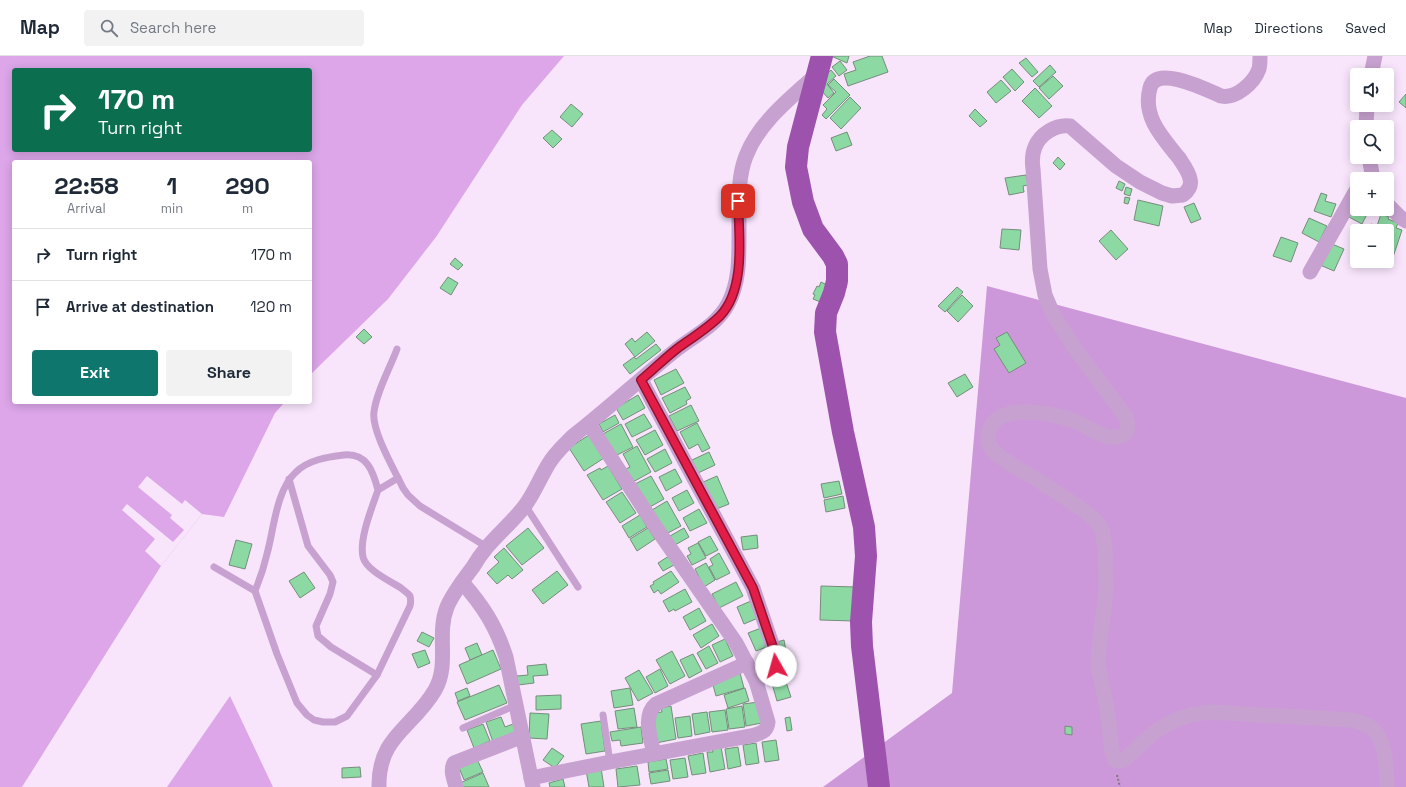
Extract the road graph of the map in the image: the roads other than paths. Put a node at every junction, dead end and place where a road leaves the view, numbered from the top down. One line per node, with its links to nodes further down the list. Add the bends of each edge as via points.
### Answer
1 (1260, 56): 34 (street, via 1253,80 1230,96 1221,96 1171,78 1157,79 1151,85 1148,97 1151,119 1182,162 1190,178 1189,188 1183,195 1172,196 1162,193 1131,176 1070,126 1058,126 1046,133 1038,142 1033,154 1033,169 1040,269 1045,295 1053,314 1076,350 1123,413 1128,428 1122,436 1108,436 1071,420 1047,414 1020,412 1000,417 994,422 988,435 989,442 991,448 1004,459 1086,512 1102,530 1106,577 1098,666 1108,708 1115,760 1125,759 1151,735 1170,722 1197,713 1352,720 1368,725 1378,735 1384,751)
2 (1375, 56): 4 (street)
3 (819, 65): 10 (street, via 762,128 746,156 738,201 737,276 728,304 720,315); 33 (highway, via 798,147 796,167 803,202 813,229 837,264 837,281 826,313 825,332 841,425 864,528 866,556 861,634)
4 (1372, 68)
5 (1350, 201): 8 (street)
6 (1394, 211): 7 (street)
7 (1406, 221)
8 (1310, 272)
9 (397, 349): 12 (lane, via 373,413 378,437)
10 (641, 380): 11 (street); 23 (street, via 758,600 777,662 773,670)
11 (588, 424): 15 (street, via 558,451); 21 (street)
12 (398, 478): 14 (lane); 16 (lane, via 408,495 420,506)
13 (289, 479): 14 (lane, via 303,466 325,457 349,455 361,458 369,466); 20 (lane, via 281,495 268,554); 22 (lane, via 308,546 333,582 316,626 318,636 330,647)
14 (378, 490): 22 (lane, via 363,542 363,557 366,564 408,594 411,600)
15 (525, 505): 16 (street); 19 (lane)
16 (487, 547): 18 (street)
17 (214, 567): 20 (lane)
18 (462, 582): 24 (street, via 492,621 506,657); 31 (street, via 443,618 444,662 436,690 392,741 381,763)
19 (578, 587)
20 (255, 592): 22 (lane, via 292,692 307,716 323,722 334,722 347,716)
21 (748, 664): 23 (street); 28 (street, via 651,708 648,725)
22 (377, 675)
23 (756, 681): 28 (street, via 768,722 768,728 763,732)
24 (517, 705): 26 (lane); 27 (street)
25 (603, 715): 29 (lane)
26 (463, 728)
27 (523, 736): 30 (street); 32 (street, via 454,763 452,772)
28 (654, 754): 29 (street)
29 (610, 762): 30 (street)
30 (532, 782)
31 (379, 787)
32 (456, 787)
33 (879, 787)
34 (1387, 787)

